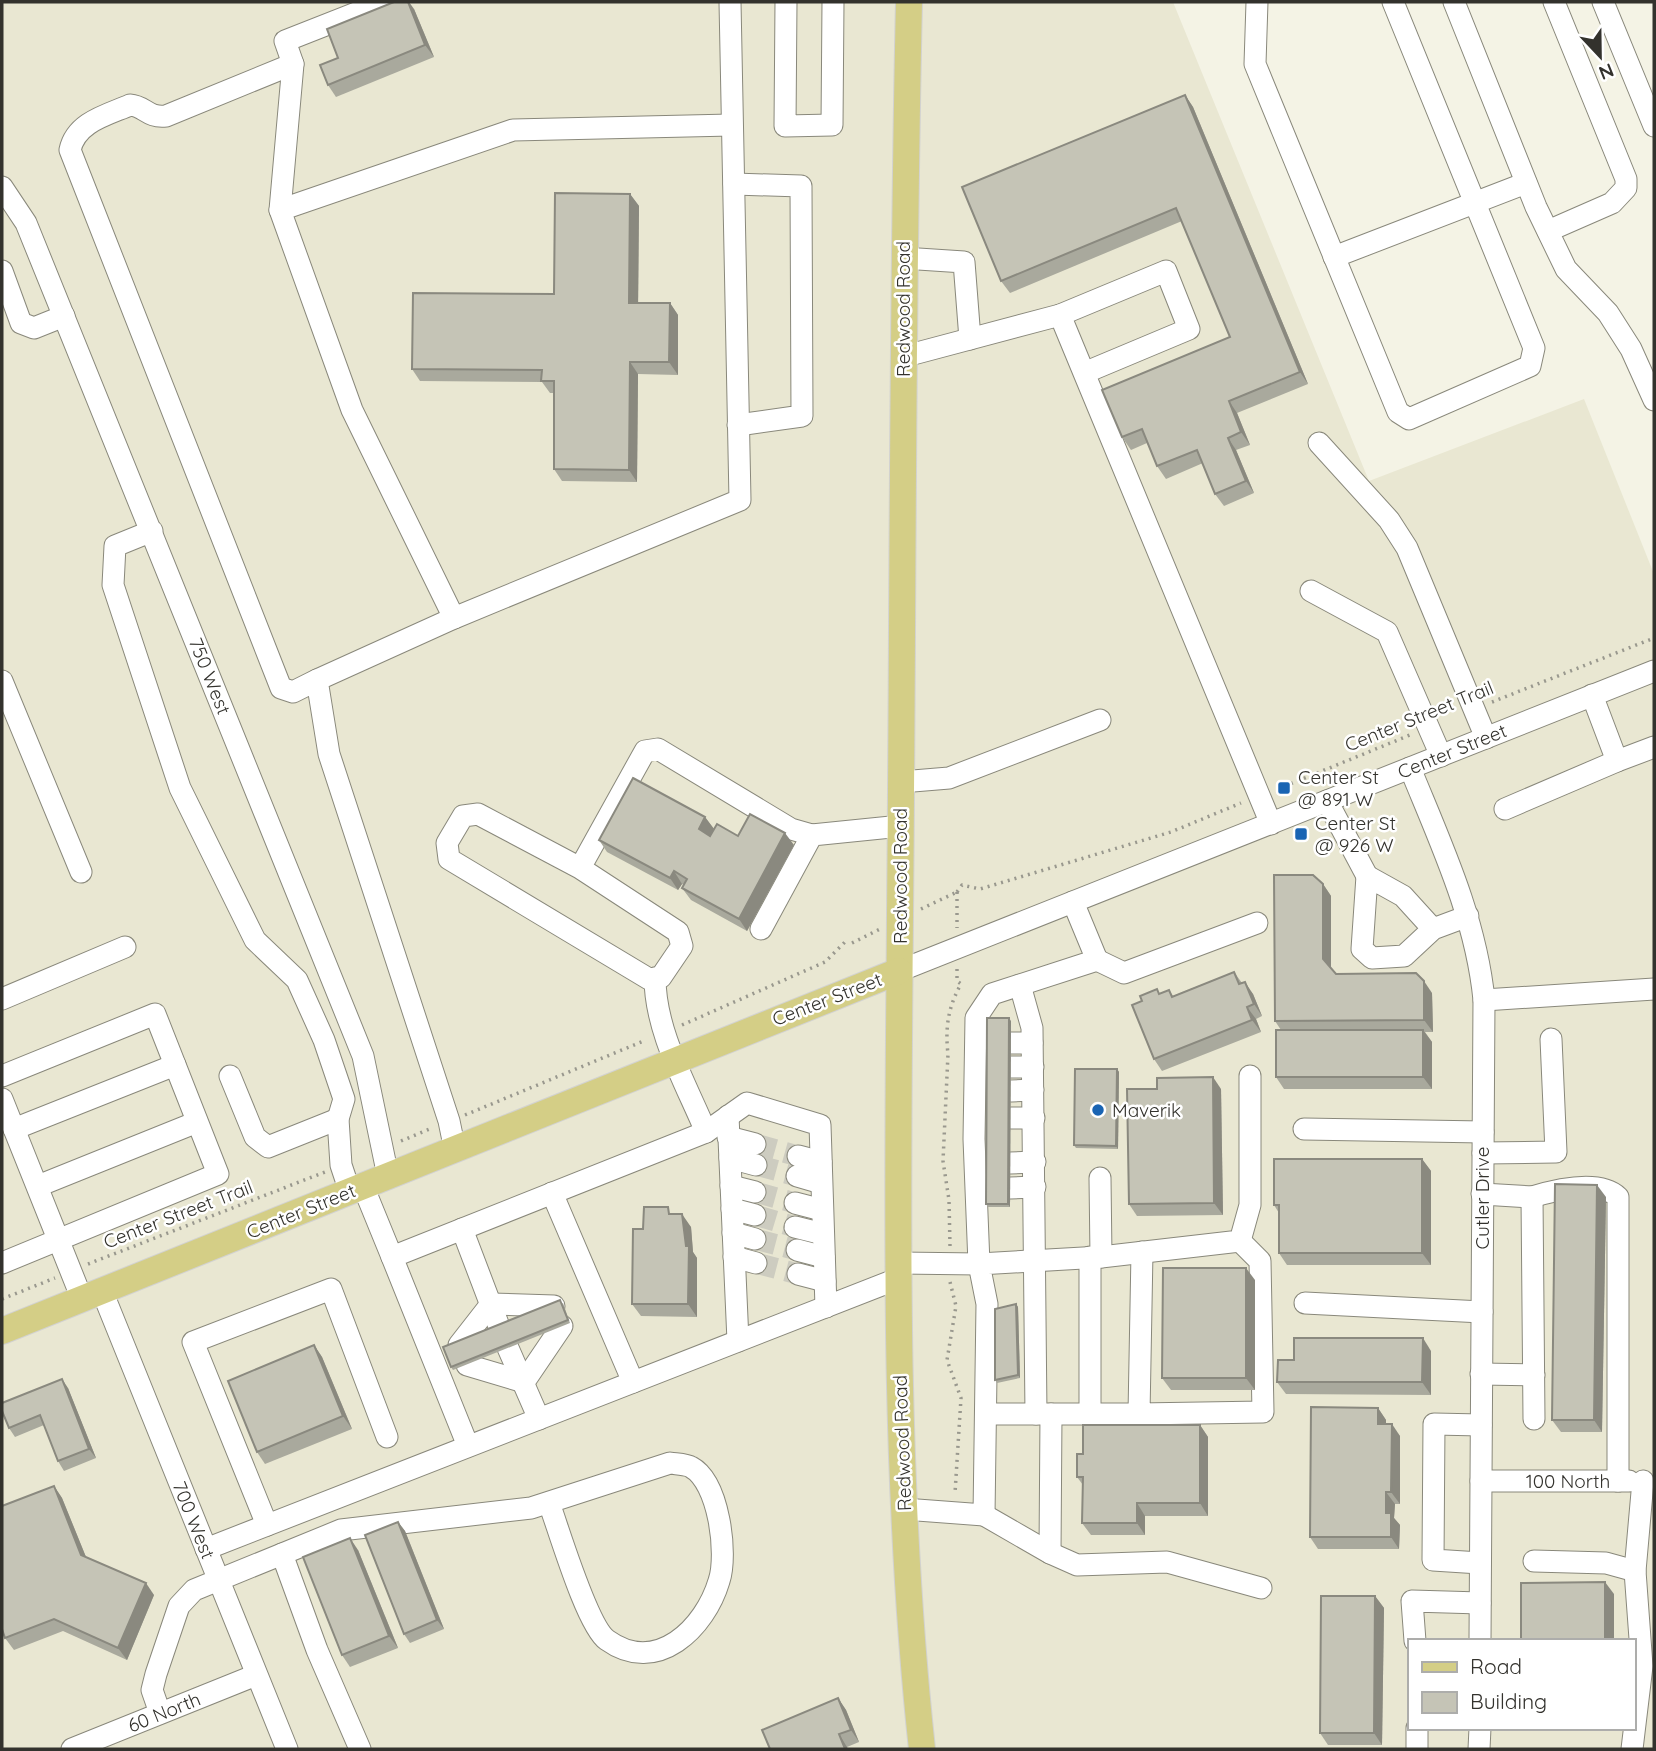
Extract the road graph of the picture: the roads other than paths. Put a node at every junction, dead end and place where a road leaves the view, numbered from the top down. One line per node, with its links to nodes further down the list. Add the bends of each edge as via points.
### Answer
1 (384, 2): 11 (street, via 285,41)
2 (730, 2): 12 (street)
3 (786, 2): 4 (street, via 785,126 832,125)
4 (833, 2)
5 (909, 2): 21 (main road, Redwood Road)
6 (1257, 2): 20 (street, via 1255,64)
7 (1393, 2): 17 (street)
8 (1454, 2): 14 (street)
9 (1554, 2): 19 (street, via 1626,188 1612,203)
10 (1604, 2): 13 (street)
11 (293, 64): 18 (street); 36 (street, via 166,116 155,117 130,105 89,123 73,138 71,150 281,688 293,692)
12 (731, 125): 15 (street); 18 (street, via 513,130)
13 (1654, 126)
14 (1526, 183): 17 (street); 19 (street)
15 (734, 184): 30 (street); 30 (street, via 802,186 802,416)
16 (2, 187): 24 (street, 750 West, via 26,223)
17 (1475, 203): 20 (street); 20 (street, via 1534,348 1530,366 1409,419 1398,412)
18 (280, 210): 34 (street, via 352,410)
19 (1548, 231): 27 (street, via 1566,269 1608,313)
20 (1334, 257)
21 (903, 258): 25 (street, via 964,262); 26 (main road, Redwood Road)
22 (2, 271): 24 (street, via 20,323 34,328)
23 (1060, 314): 25 (street); 28 (street); 28 (street, via 1166,271 1189,329)
24 (64, 316): 32 (street, 750 West)
25 (970, 339): 26 (street)
26 (902, 357): 45 (main road, Redwood Road)
27 (1648, 371): 29 (street)
28 (1084, 373): 48 (street)
29 (1654, 400)
30 (738, 425): 34 (street, via 740,500)
31 (1319, 443): 40 (street, via 1389,520 1407,548)
32 (152, 531): 78 (street, via 115,546 113,585 180,788 255,940 297,980 324,1040 344,1099); 93 (street, 750 West, via 363,1056)
33 (1311, 591): 42 (street, via 1387,632)
34 (454, 618): 36 (street)
35 (1654, 671): 38 (street, Center Street)
36 (317, 680): 87 (street, via 329,754 449,1121)
37 (2, 681): 52 (street)
38 (1592, 695): 40 (street, Center Street); 43 (street)
39 (1100, 720): 45 (street, via 949,778)
40 (1486, 738): 42 (street, Center Street)
41 (1654, 747): 43 (street)
42 (1441, 756): 44 (street, Center Street)
43 (1617, 761): 47 (street)
44 (1410, 768): 46 (street, Center Street); 55 (street, Cutler Drive)
45 (901, 782): 49 (main road, Redwood Road)
46 (1327, 801): 48 (street, Center Street); 53 (street)
47 (1505, 809)
48 (1271, 824): 54 (street, Center Street)
49 (901, 826): 50 (street); 61 (main road, Redwood Road)
50 (812, 835): 51 (street, via 791,829 658,749 645,751); 57 (street)
51 (580, 869): 62 (street, via 678,932 682,946 661,977); 62 (street, via 478,814 463,816 447,843 449,859 649,979)
52 (81, 872)
53 (1367, 876): 58 (street, via 1403,896); 58 (street, via 1362,949 1372,958 1404,956)
54 (1073, 902): 60 (street); 61 (street, Center Street)
55 (1468, 916): 58 (street); 66 (street, Cutler Drive, via 1479,954)
56 (1257, 923): 60 (street, via 1124,973)
57 (761, 929)
58 (1433, 929)
59 (125, 947): 65 (street)
60 (1097, 960): 63 (street)
61 (899, 971): 68 (main road, Center Street); 125 (main road, Redwood Road)
62 (655, 978): 68 (street, via 655,998)
63 (1020, 985): 71 (street, via 1032,1028 1022,1043); 124 (street, via 992,994 976,1018 982,1044)
64 (1654, 989): 66 (street)
65 (2, 999)
66 (1484, 1000): 86 (street, Cutler Drive)
67 (1551, 1040): 86 (street, via 1556,1152)
68 (676, 1059): 84 (street); 87 (main road, Center Street)
69 (175, 1065): 72 (street, via 155,1014); 79 (street); 81 (street)
70 (1011, 1067): 71 (street)
71 (1032, 1067): 75 (street)
72 (2, 1076)
73 (230, 1076): 78 (street, via 255,1137 268,1147)
74 (1250, 1076): 114 (street, via 1250,1205)
75 (1033, 1090): 76 (street); 80 (street)
76 (1011, 1091)
77 (2, 1099): 81 (street, 700 West)
78 (338, 1119): 99 (street, via 341,1166)
79 (197, 1122): 95 (street); 112 (street, via 218,1174)
80 (1034, 1128): 82 (street); 89 (street)
81 (14, 1129): 95 (street, 700 West)
82 (1011, 1129)
83 (1304, 1129): 86 (street)
84 (706, 1132): 85 (street); 101 (street)
85 (729, 1137): 88 (street); 92 (street, via 747,1102 820,1125); 96 (street)
86 (1483, 1143): 102 (street, Cutler Drive)
87 (454, 1150): 93 (main road, Center Street)
88 (755, 1155)
89 (1035, 1162): 90 (street); 97 (street)
90 (1010, 1163)
91 (798, 1166): 92 (street)
92 (821, 1172): 106 (street)
93 (388, 1177): 99 (main road, Center Street)
94 (1100, 1178): 120 (street)
95 (38, 1186): 112 (street, 700 West)
96 (731, 1186): 100 (street); 105 (street)
97 (1035, 1187): 98 (street); 121 (street)
98 (1010, 1188)
99 (356, 1189): 117 (street); 128 (main road, Center Street)
100 (755, 1192)
101 (552, 1193): 109 (street); 139 (street)
102 (1482, 1194): 103 (street); 132 (street, Cutler Drive)
103 (1532, 1197): 137 (street); 151 (street, via 1583,1188 1611,1191 1618,1197)
104 (795, 1203): 106 (street)
105 (732, 1209): 107 (street); 110 (street)
106 (822, 1210): 111 (street)
107 (755, 1215)
108 (795, 1227): 111 (street)
109 (462, 1229): 117 (street); 130 (street)
110 (733, 1233): 113 (street); 118 (street)
111 (823, 1234): 119 (street)
112 (59, 1238): 122 (street); 128 (street, 700 West, via 72,1271)
113 (755, 1239)
114 (1240, 1241): 116 (street); 143 (street, via 1260,1261 1263,1412)
115 (797, 1250): 119 (street)
116 (1142, 1252): 120 (street); 143 (street)
117 (392, 1257): 148 (street)
118 (734, 1257): 123 (street); 135 (street)
119 (824, 1257): 127 (street)
120 (1096, 1257): 121 (street); 142 (street)
121 (1036, 1261): 124 (street); 141 (street, via 1027,1351)
122 (2, 1263)
123 (756, 1263)
124 (979, 1264): 125 (street); 140 (street, via 992,1339)
125 (898, 1271): 131 (street); 153 (main road, Redwood Road)
126 (798, 1274): 127 (street)
127 (825, 1281): 131 (street)
128 (92, 1295): 133 (main road, Center Street); 156 (street, 700 West)
129 (1305, 1303): 132 (street)
130 (491, 1304): 134 (street); 134 (street); 134 (street)
131 (826, 1307): 135 (street)
132 (1482, 1312): 136 (street, Cutler Drive)
133 (2, 1331)
134 (512, 1335): 138 (street); 138 (street); 138 (street)
135 (738, 1341): 139 (street)
136 (1482, 1374): 137 (street); 146 (street, Cutler Drive)
137 (1534, 1375): 145 (street)
138 (524, 1382): 144 (street)
139 (633, 1382): 144 (street)
140 (986, 1414): 141 (street); 154 (street)
141 (1043, 1414): 142 (street); 157 (street)
142 (1090, 1414): 143 (street)
143 (1139, 1414)
144 (539, 1419): 148 (street)
145 (1534, 1419)
146 (1481, 1425): 149 (street, Cutler Drive); 160 (street, via 1434,1424 1433,1560)
147 (387, 1437): 155 (street, via 331,1289 193,1342)
148 (468, 1446): 155 (street)
149 (1481, 1481): 151 (street, 100 North); 160 (street, Cutler Drive)
150 (1648, 1481): 151 (street, 100 North); 161 (street)
151 (1618, 1482)
152 (550, 1503): 152 (street, via 670,1463 691,1467 706,1482 715,1501 722,1538 720,1580 700,1620 676,1644 655,1652 630,1650 606,1640 588,1610); 158 (street, via 487,1515 341,1530)
153 (904, 1509): 154 (street); 176 (main road, Redwood Road)
154 (984, 1515): 157 (street)
155 (267, 1525): 156 (street)
156 (206, 1549): 162 (street, 700 West)
157 (1050, 1553): 163 (street, via 1077,1565 1167,1562)
158 (282, 1554): 162 (street); 175 (street)
159 (1534, 1561): 161 (street, via 1606,1563)
160 (1480, 1563): 164 (street, Cutler Drive)
161 (1635, 1571): 169 (street, via 1642,1666)
162 (219, 1581): 167 (street, 700 West); 168 (street, via 194,1590 179,1606 152,1690)
163 (1261, 1588)
164 (1480, 1603): 165 (street, via 1412,1601); 166 (street, Cutler Drive)
165 (1415, 1639)
166 (1480, 1639)
167 (256, 1675): 168 (street, 60 North); 174 (street, 700 West)
168 (160, 1713): 173 (street, 60 North)
169 (1635, 1724)
170 (1417, 1730): 177 (street)
171 (1480, 1730): 178 (street)
172 (1634, 1730): 179 (street)
173 (72, 1749)
174 (286, 1749)
175 (360, 1749)
176 (922, 1749)
177 (1417, 1749)
178 (1479, 1749)
179 (1632, 1749)

